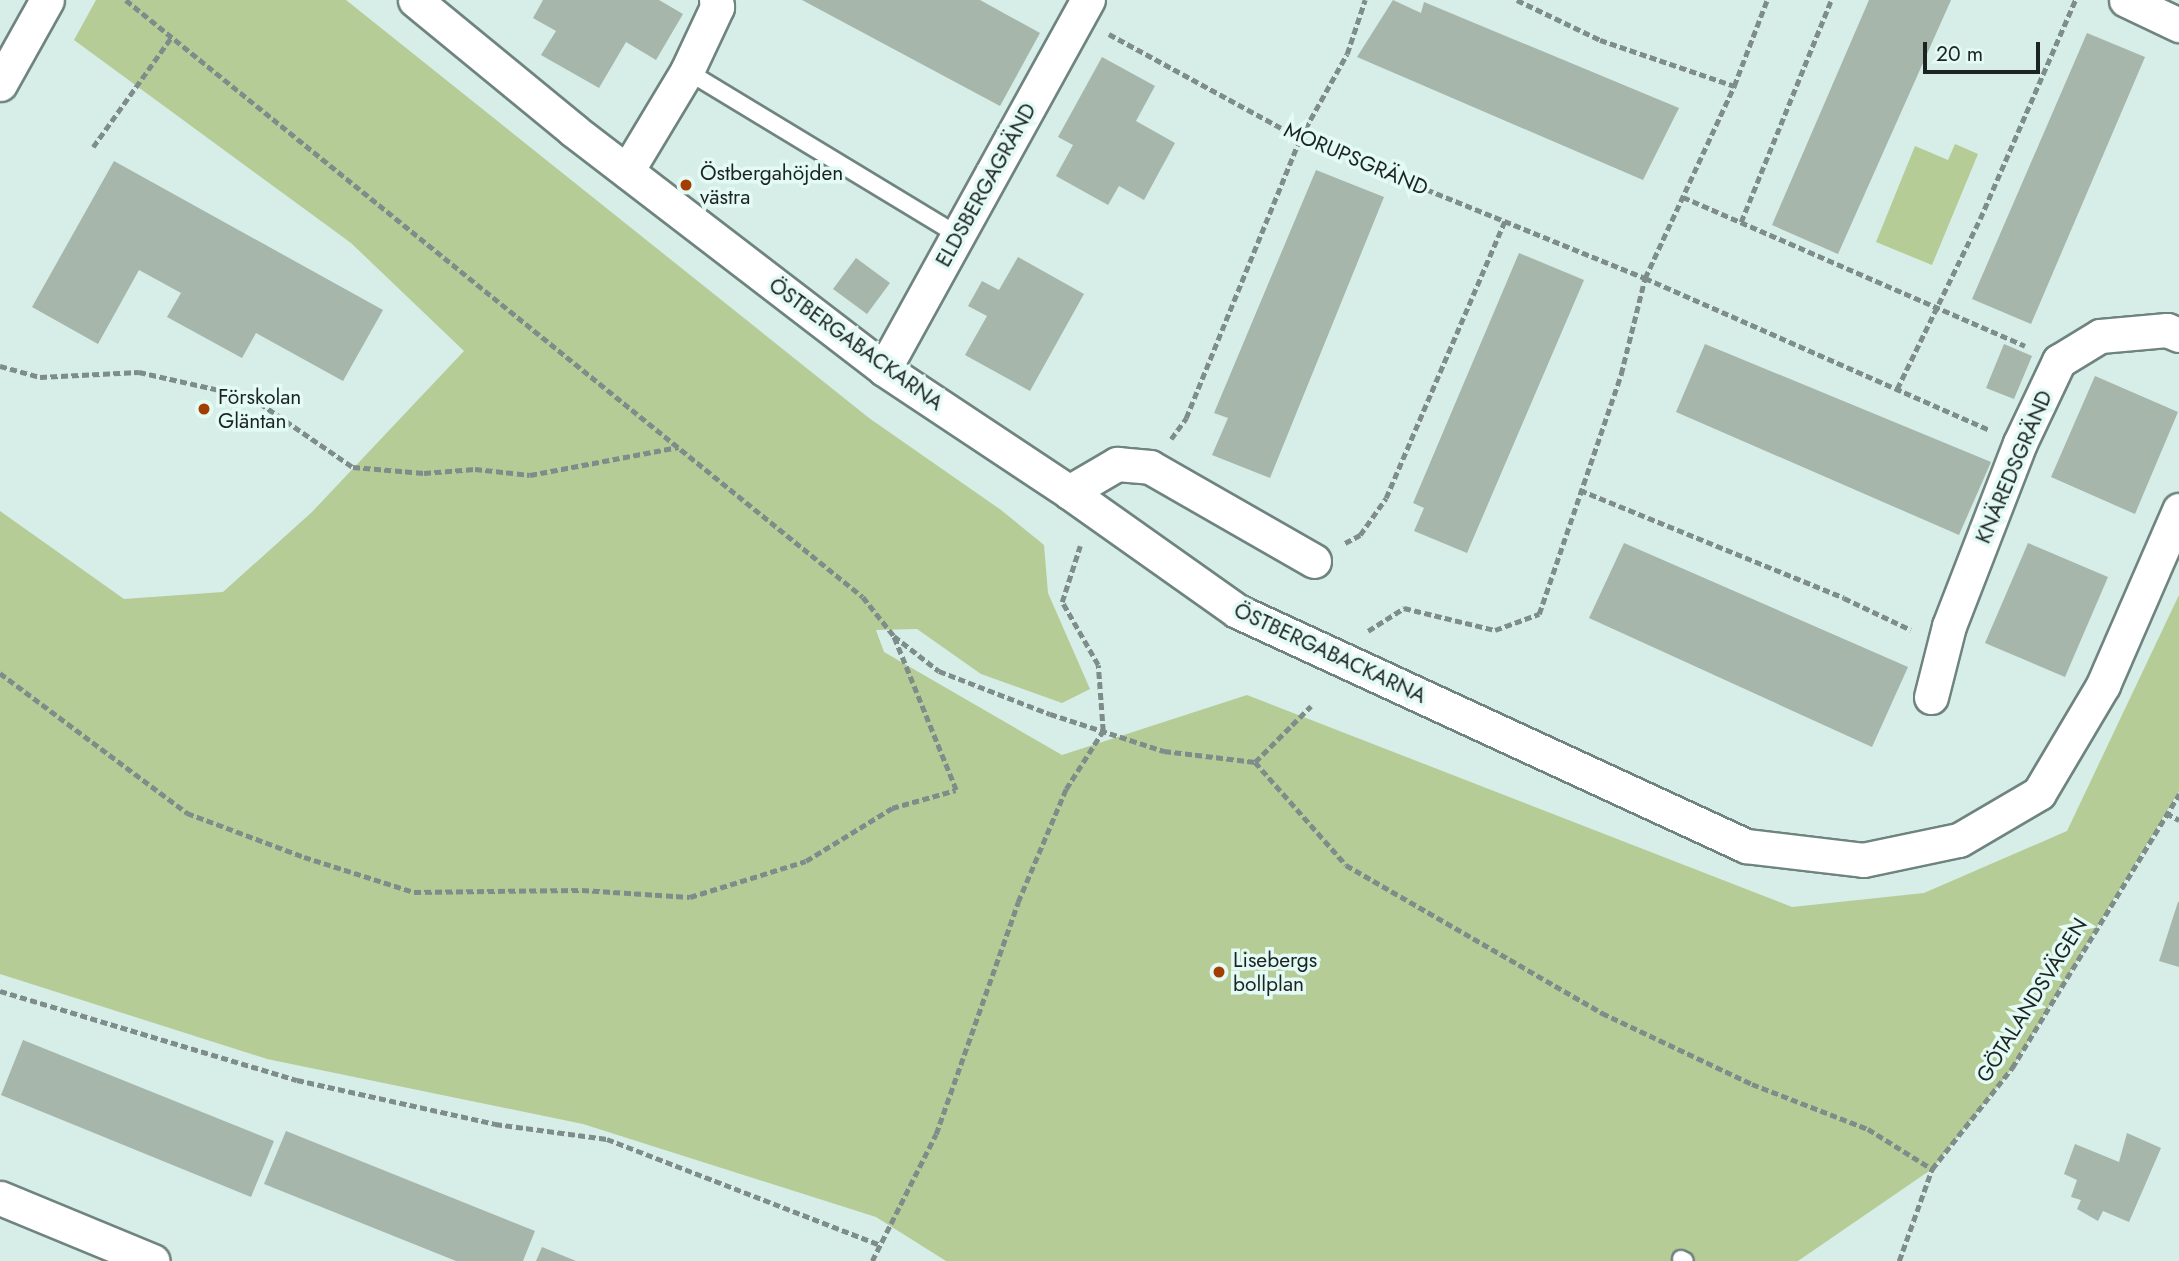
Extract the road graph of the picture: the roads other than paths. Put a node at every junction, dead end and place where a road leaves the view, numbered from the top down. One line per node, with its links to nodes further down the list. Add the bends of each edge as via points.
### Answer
1 (47, 0): 8 (street)
2 (415, 0): 9 (street, ÖSTBERGABACKARNA)
3 (716, 0): 7 (street, via 717,7)
4 (2126, 0): 6 (street)
5 (1083, 9): 10 (street, ELDSBERGAGRÄND)
6 (2179, 25)
7 (687, 71): 9 (street); 10 (lane)
8 (0, 84)
9 (627, 171): 12 (street, ÖSTBERGABACKARNA)
10 (958, 235): 12 (street, ELDSBERGAGRÄND)
11 (2179, 335): 16 (street, KNÄREDSGRÄND, via 2167,330 2099,336 2059,361 2020,443 1944,646)
12 (884, 369): 13 (street, ÖSTBERGABACKARNA)
13 (1069, 492): 14 (street, ÖSTBERGABACKARNA, via 1249,617 1746,846 1863,860 1959,840 2039,793 2103,685); 15 (street, via 1117,464 1150,467)
14 (2179, 510)
15 (1314, 561)
16 (1931, 697)
17 (0, 1198): 18 (street)
18 (153, 1261)

